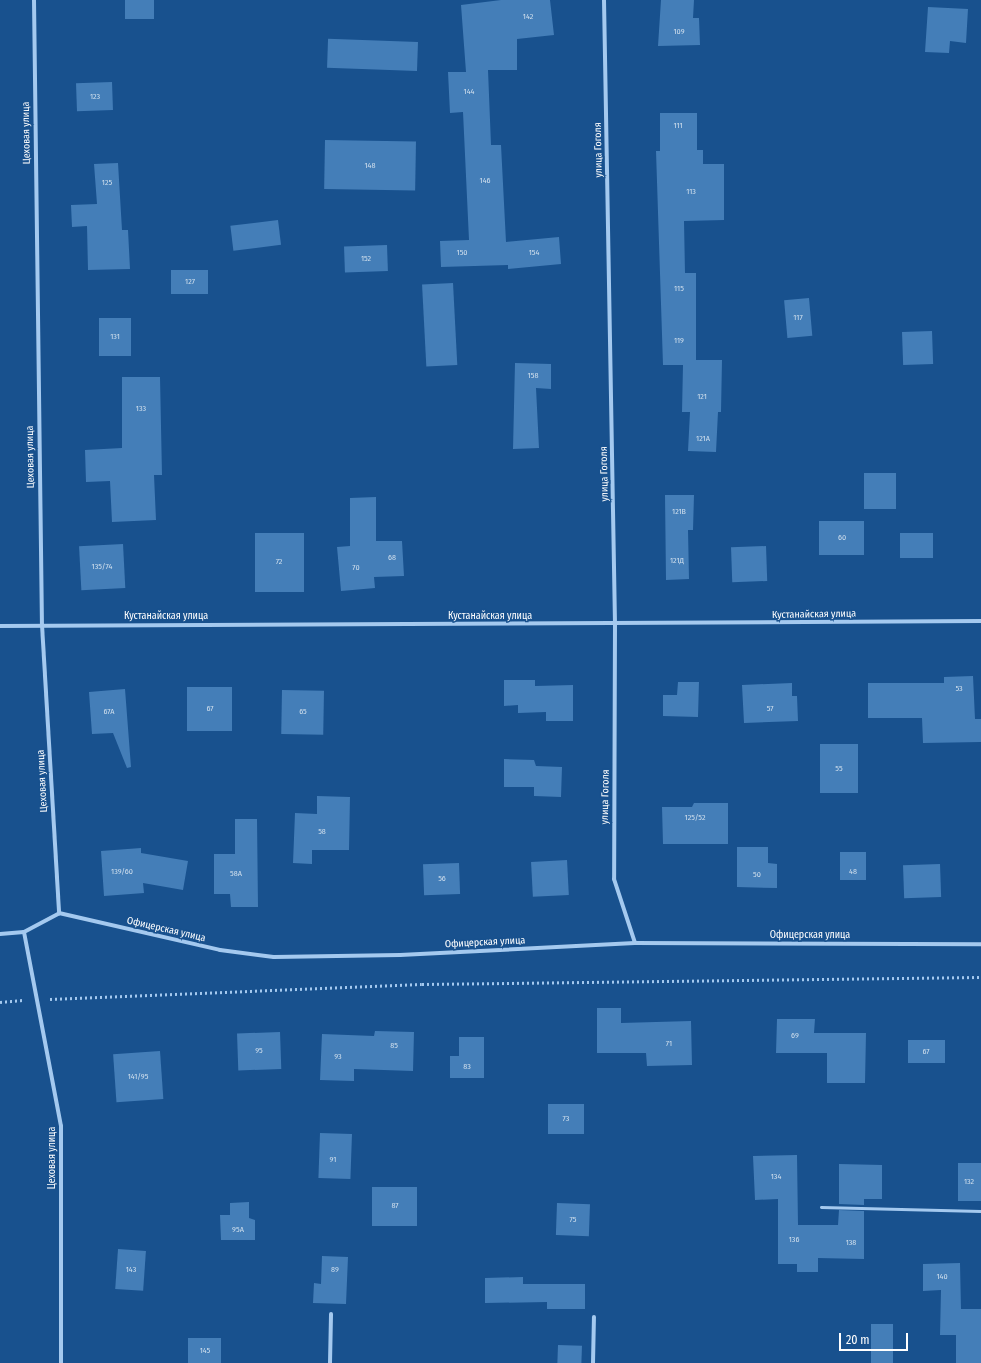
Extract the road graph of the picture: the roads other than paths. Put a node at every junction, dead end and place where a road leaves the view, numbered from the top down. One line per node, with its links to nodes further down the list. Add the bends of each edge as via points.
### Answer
1 (34, 0): 4 (street, Цеховая улица)
2 (604, 0): 5 (street, улица Гоголя)
3 (981, 621): 5 (street, Кустанайская улица)
4 (42, 625): 5 (street, Кустанайская улица); 6 (street, Кустанайская улица); 7 (street, Цеховая улица)
5 (616, 625): 10 (street, улица Гоголя, via 614,879)
6 (0, 626)
7 (59, 913): 8 (street); 10 (street, Офицерская улица, via 220,950 274,957 400,955)
8 (24, 932): 9 (street); 16 (street, Цеховая улица, via 61,1126)
9 (0, 934)
10 (635, 944): 11 (street, Офицерская улица)
11 (981, 944)
12 (821, 1207): 13 (lane)
13 (981, 1211)
14 (331, 1314): 17 (street)
15 (594, 1318): 18 (street)
16 (61, 1363)
17 (330, 1363)
18 (594, 1363)

